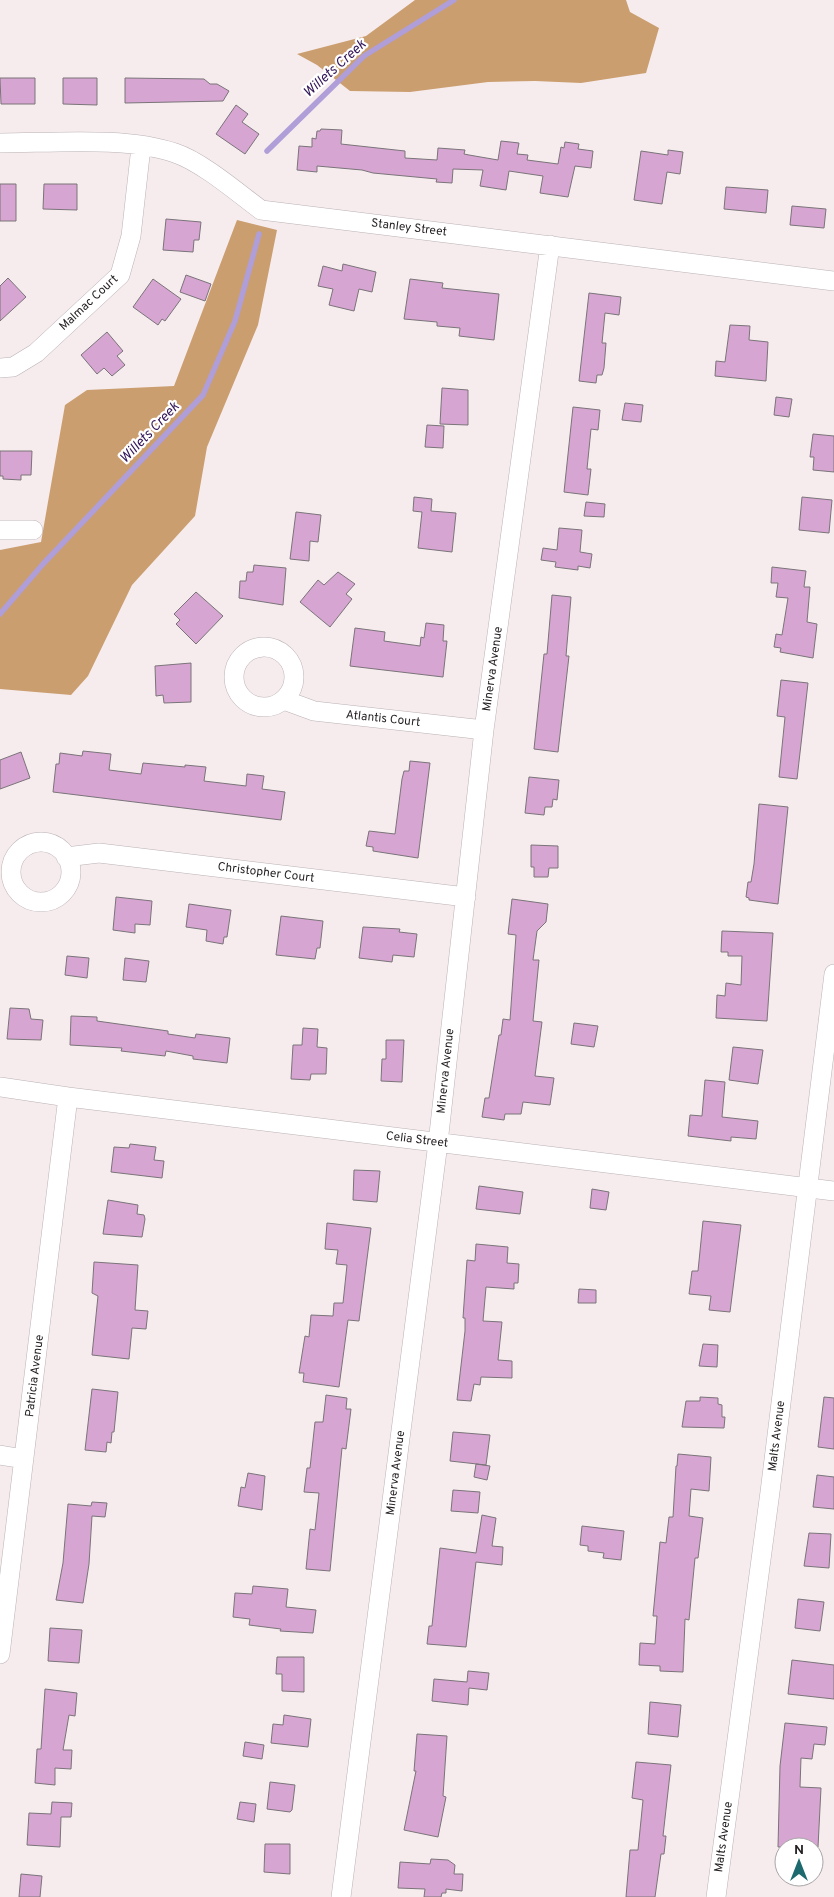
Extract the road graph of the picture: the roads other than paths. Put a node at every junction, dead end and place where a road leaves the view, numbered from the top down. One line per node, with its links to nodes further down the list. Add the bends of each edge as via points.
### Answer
1 (0, 143): 2 (street, Stanley Street, via 80,142)
2 (141, 147): 3 (street, Stanley Street, via 176,153 261,210); 5 (street, Malmac Court, via 131,236 120,274 36,353 13,367)
3 (550, 245): 4 (street, Stanley Street); 9 (street, Minerva Avenue)
4 (834, 281)
5 (0, 368)
6 (0, 530): 7 (street)
7 (33, 530)
8 (284, 700): 9 (street, Atlantis Court, via 314,711)
9 (484, 730): 11 (street, Minerva Avenue)
10 (66, 856): 11 (street, Christopher Court, via 98,853)
11 (466, 897): 15 (street, Minerva Avenue)
12 (834, 974): 16 (street, Malts Avenue)
13 (0, 1087): 14 (street, Celia Street)
14 (68, 1097): 15 (street, Celia Street); 19 (street, Patricia Avenue)
15 (438, 1143): 16 (street, Celia Street); 21 (street, Minerva Avenue)
16 (808, 1187): 17 (street, Celia Street); 22 (street, Malts Avenue)
17 (834, 1190)
18 (0, 1455): 19 (street)
19 (24, 1460): 20 (street, Patricia Avenue)
20 (0, 1654)
21 (341, 1897)
22 (716, 1897)

